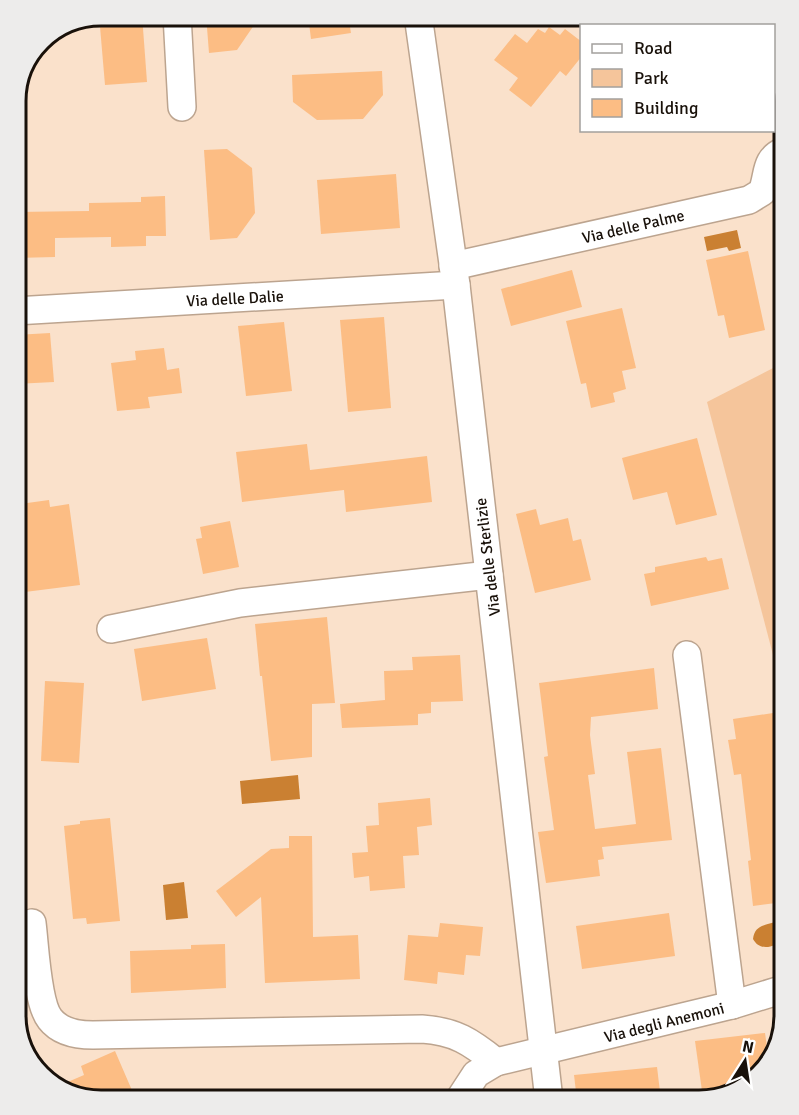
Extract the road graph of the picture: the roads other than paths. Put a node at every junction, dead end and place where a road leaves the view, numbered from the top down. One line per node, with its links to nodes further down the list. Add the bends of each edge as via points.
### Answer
1 (178, 26): 3 (street)
2 (420, 26): 5 (street, Via delle Sterlizie)
3 (182, 107)
4 (774, 156): 5 (street, Via delle Palme, via 762,192 749,200)
5 (454, 276): 6 (street, Via delle Dalie); 7 (street, Via delle Sterlizie)
6 (26, 310)
7 (489, 576): 8 (street, via 240,603); 13 (street, Via delle Sterlizie)
8 (111, 628)
9 (687, 655): 12 (street)
10 (32, 923): 14 (street, via 43,1004 57,1026 73,1033 438,1030 461,1037)
11 (774, 992): 12 (street, Via degli Anemoni)
12 (732, 1005): 13 (street, Via degli Anemoni)
13 (544, 1052): 14 (street, Via degli Anemoni); 16 (street, Via delle Sterlizie)
14 (496, 1062): 15 (street, via 476,1074)
15 (466, 1090)
16 (548, 1090)

